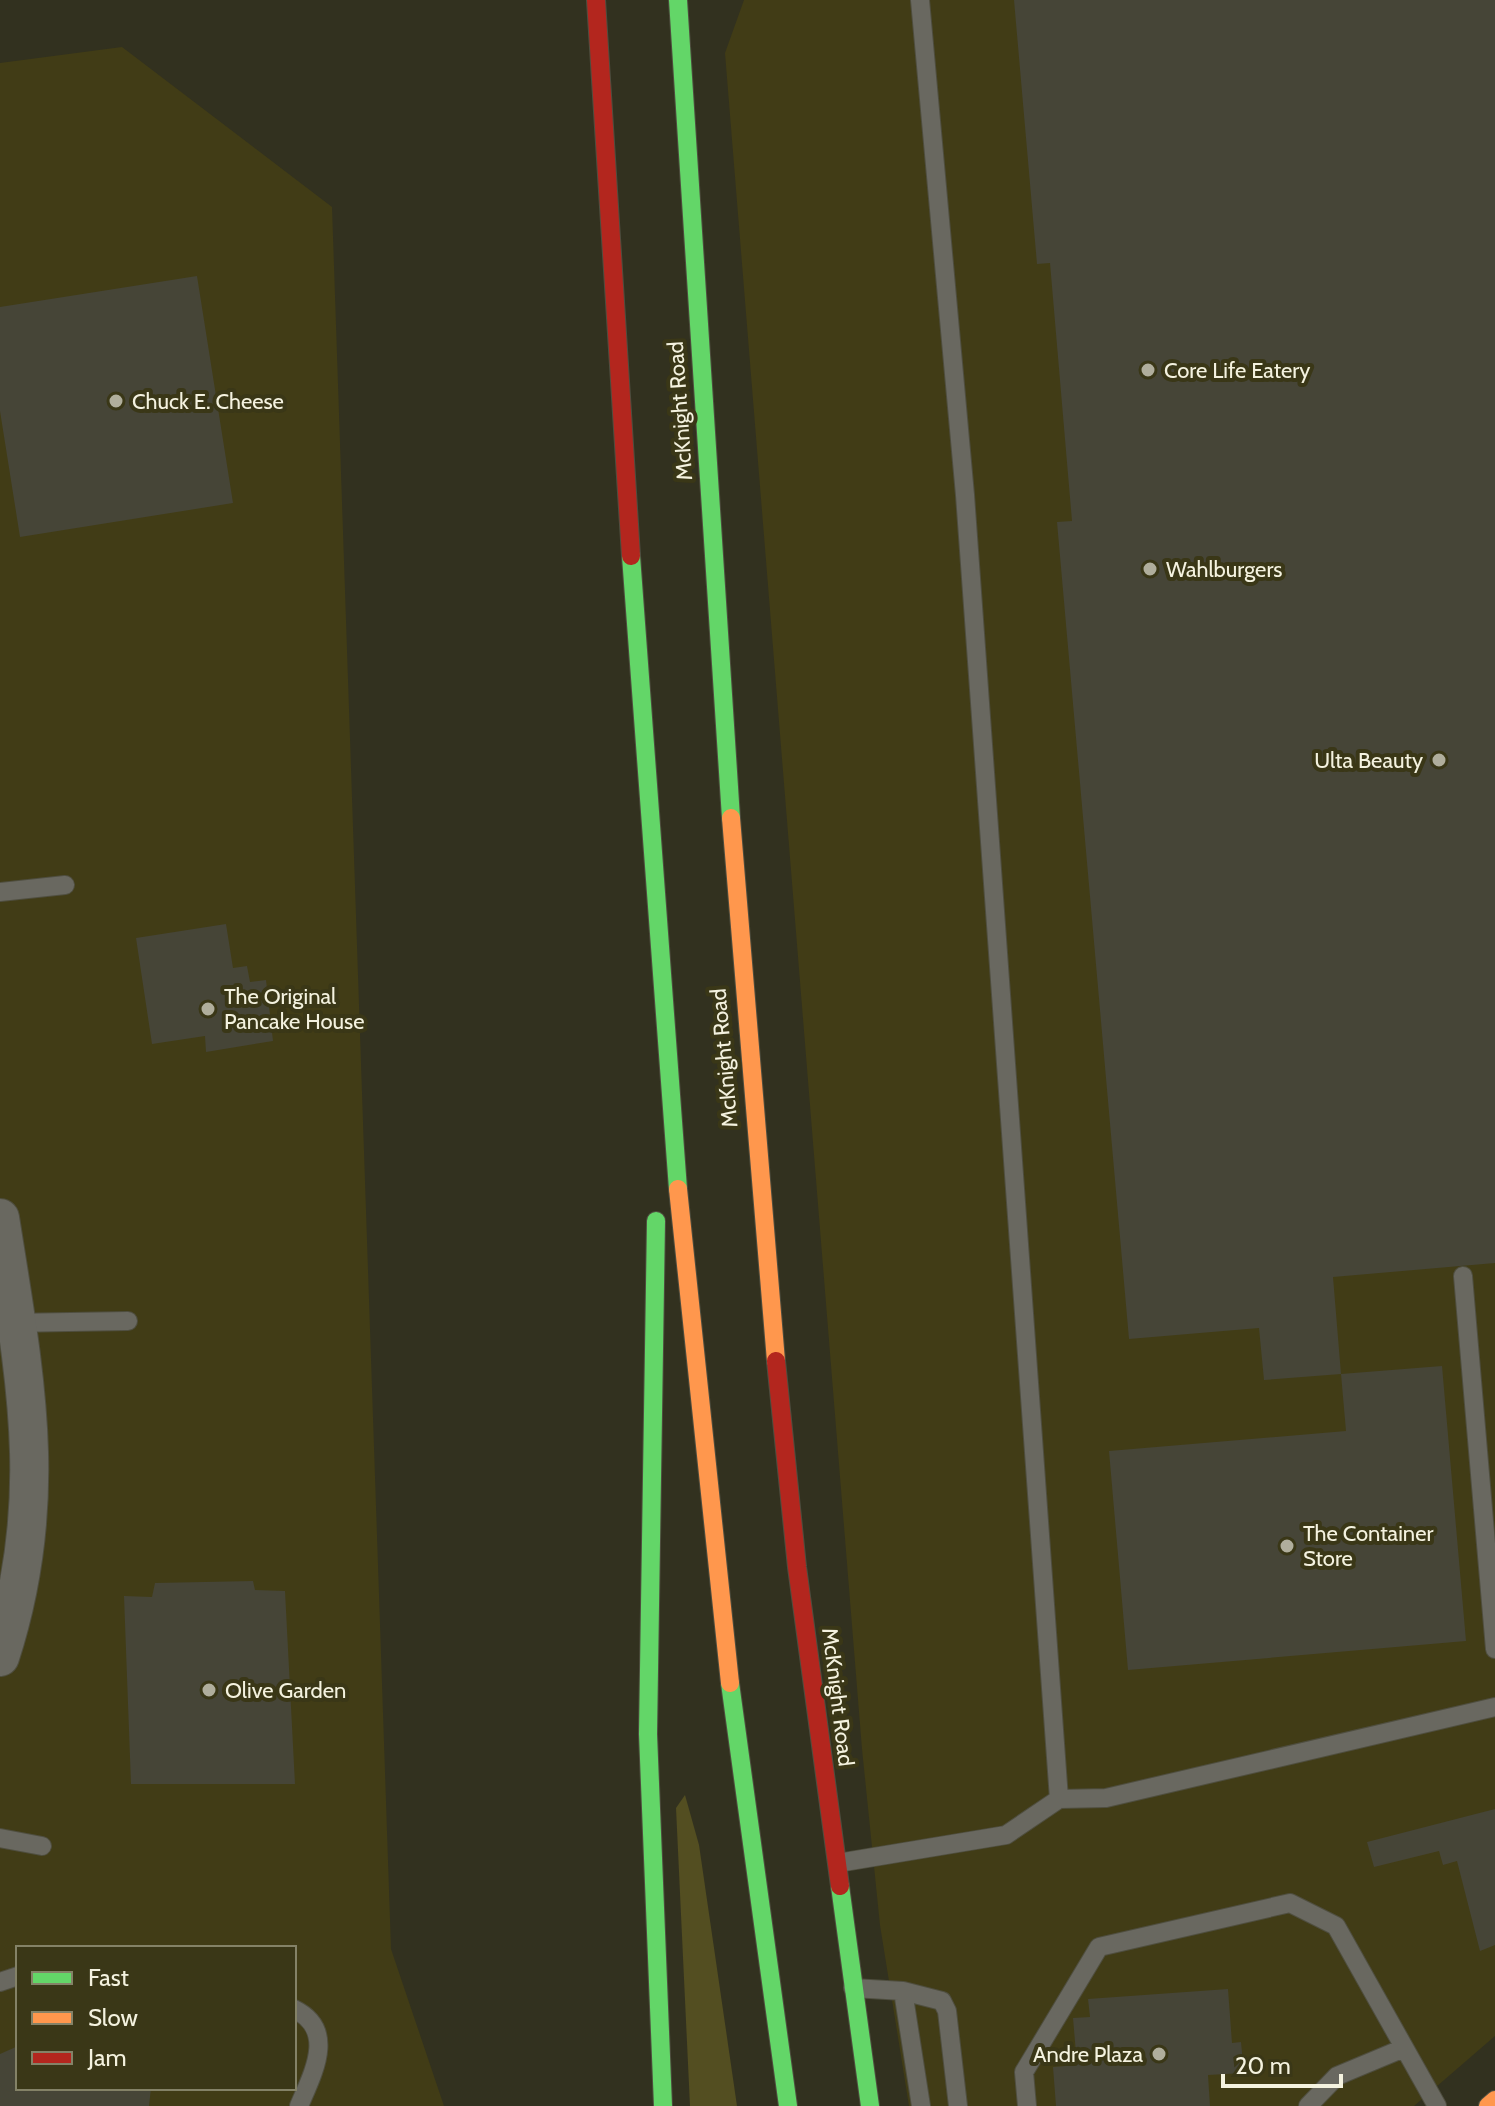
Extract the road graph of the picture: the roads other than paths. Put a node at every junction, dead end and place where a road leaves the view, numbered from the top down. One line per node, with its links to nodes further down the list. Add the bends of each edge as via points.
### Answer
1 (596, 0): 6 (main road)
2 (678, 0): 19 (main road, McKnight Road, via 740,965 797,1567)
3 (920, 0): 16 (lane, via 965,495)
4 (65, 885): 5 (lane)
5 (0, 892)
6 (659, 971): 7 (main road); 27 (main road, via 716,1576)
7 (656, 1161)
8 (656, 1209): 26 (main road, via 648,1734)
9 (0, 1218): 12 (street)
10 (1463, 1276): 13 (lane)
11 (128, 1321): 12 (lane)
12 (9, 1323): 14 (street, via 31,1447 31,1502 19,1589)
13 (1495, 1649)
14 (0, 1657)
15 (1495, 1707): 16 (lane, via 1106,1798)
16 (1059, 1799): 19 (lane, via 1006,1835)
17 (0, 1838): 18 (lane)
18 (42, 1846)
19 (835, 1864): 20 (main road, McKnight Road)
20 (853, 1988): 21 (lane); 28 (main road, McKnight Road)
21 (903, 1991): 29 (lane); 30 (lane, via 942,2001 947,2011)
22 (296, 2011): 25 (lane, via 319,2036 318,2062)
23 (1404, 2048): 31 (lane, via 1336,1926 1290,1903 1099,1947 1024,2072); 32 (lane, via 1337,2076); 33 (lane)
24 (1495, 2100): 34 (main road)
25 (299, 2106)
26 (663, 2106)
27 (788, 2106)
28 (870, 2106)
29 (921, 2106)
30 (958, 2106)
31 (1027, 2106)
32 (1308, 2106)
33 (1437, 2106)
34 (1488, 2106)

